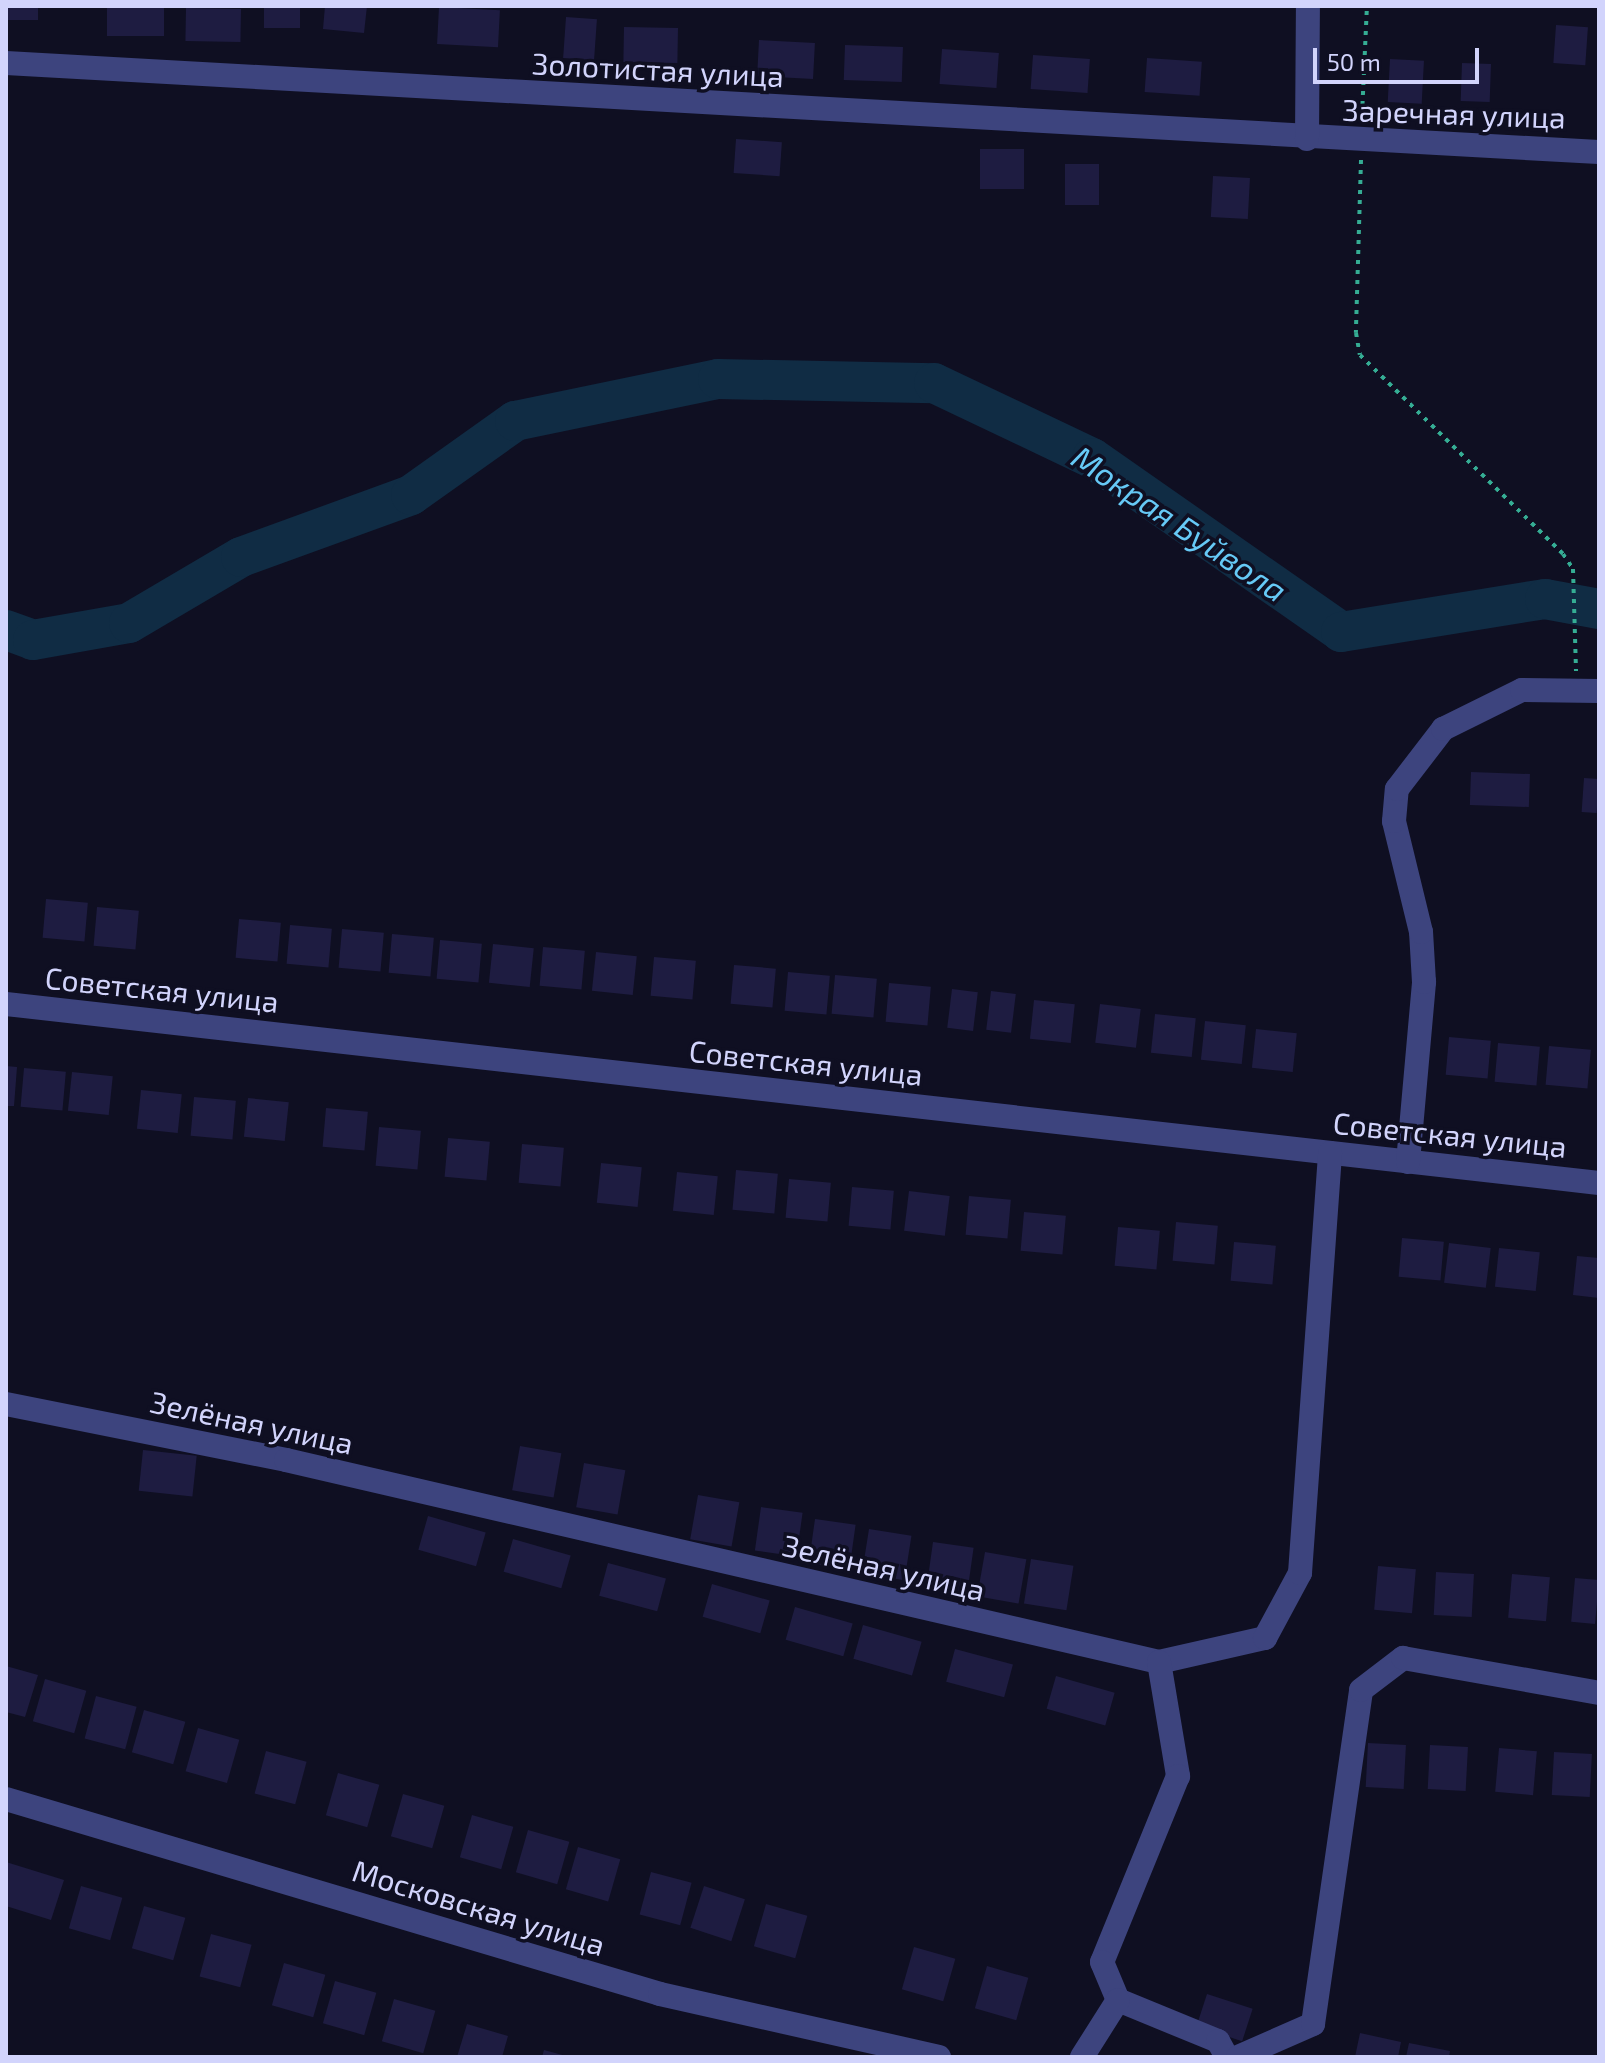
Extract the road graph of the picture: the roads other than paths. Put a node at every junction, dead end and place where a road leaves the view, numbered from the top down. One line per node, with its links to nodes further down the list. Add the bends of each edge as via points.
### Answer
1 (1308, 6): 3 (street)
2 (6, 63): 3 (street, Золотистая улица)
3 (1307, 139): 4 (street, Заречная улица)
4 (1599, 152)
5 (1599, 691): 8 (street, via 1522,690 1443,729 1397,789 1394,821 1421,932 1424,982)
6 (6, 1004): 7 (street, Советская улица)
7 (1330, 1153): 8 (street, Советская улица); 11 (street, Зелёная улица, via 1300,1573 1265,1638)
8 (1408, 1162): 9 (street, Советская улица)
9 (1599, 1183)
10 (6, 1404): 11 (street, Зелёная улица, via 286,1460)
11 (1159, 1662): 14 (street, via 1178,1776 1102,1962)
12 (1599, 1693): 18 (street, via 1403,1658 1361,1690 1313,2024)
13 (6, 1799): 15 (street, Московская улица, via 660,1994)
14 (1118, 2000): 16 (street); 17 (street, via 1218,2041)
15 (938, 2057)
16 (1082, 2057)
17 (1227, 2057)
18 (1238, 2057)

